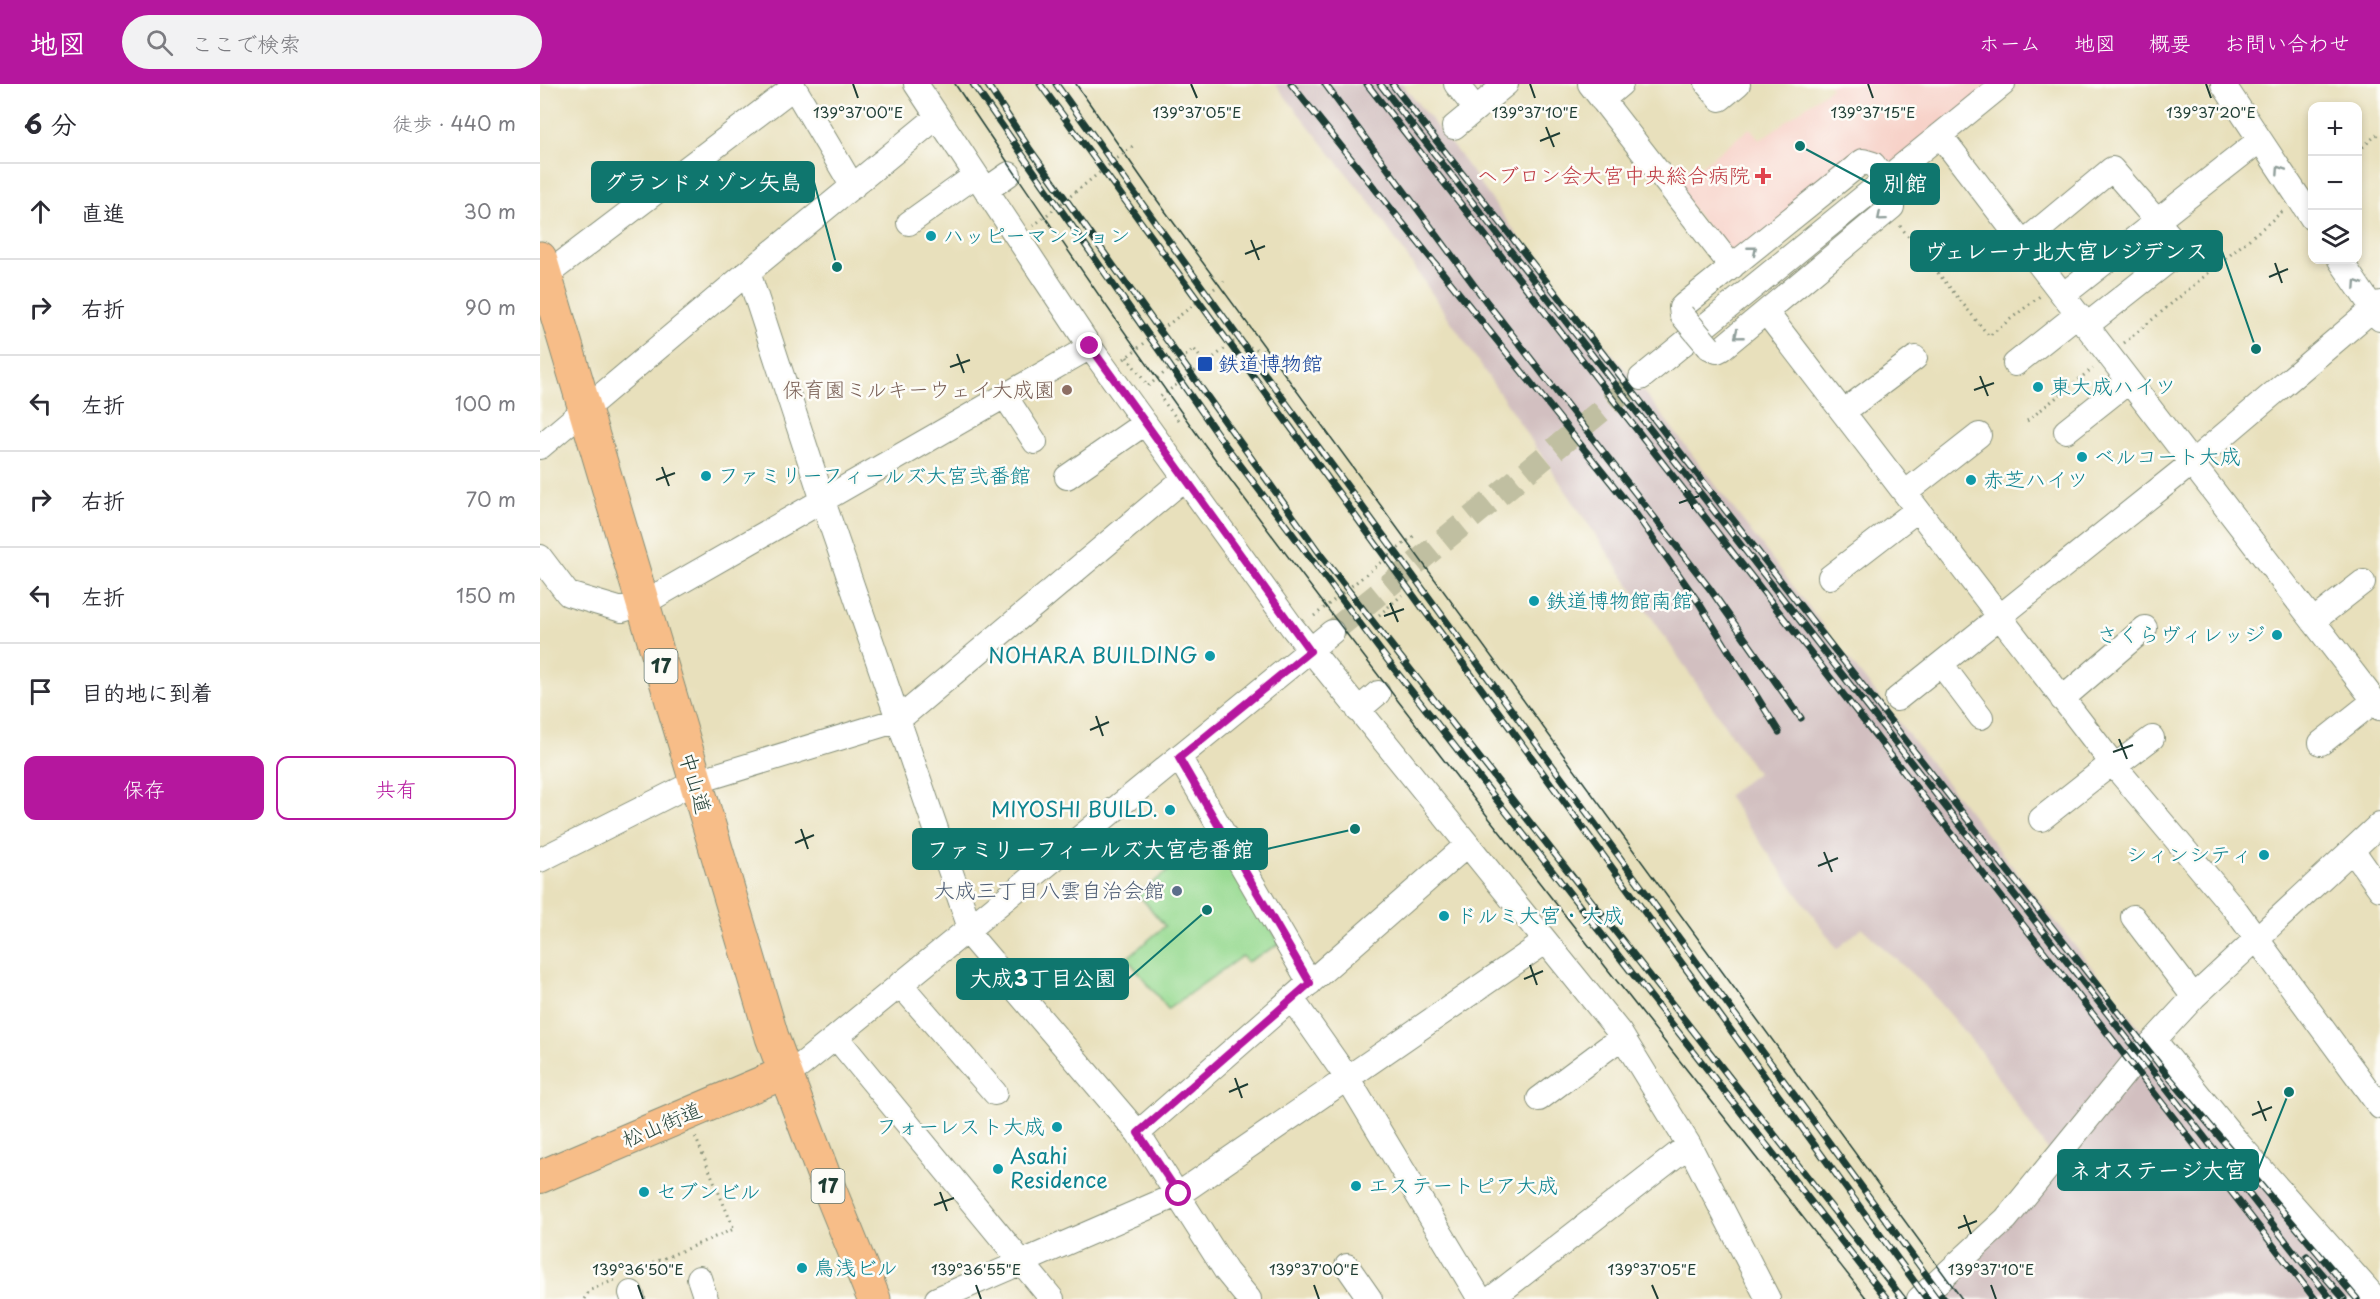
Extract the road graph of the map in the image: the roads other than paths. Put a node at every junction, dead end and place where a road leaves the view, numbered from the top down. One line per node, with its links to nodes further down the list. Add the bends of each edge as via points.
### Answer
1 (916, 84): 12 (street)
2 (1456, 84): 11 (street)
3 (1506, 84): 11 (street)
4 (1621, 84): 10 (street)
5 (1707, 84): 6 (street, via 1720,99)
6 (1738, 84)
7 (2003, 84): 14 (street)
8 (2226, 85): 15 (street)
9 (793, 86): 19 (street); 25 (street)
10 (1596, 92): 26 (street)
11 (1476, 109): 13 (street)
12 (937, 117): 18 (street); 19 (street)
13 (1454, 127)
14 (1940, 135): 17 (street); 23 (street)
15 (2260, 140): 20 (street, one-way to 15); 21 (street)
16 (1009, 174): 18 (street)
17 (1884, 179): 26 (street, one-way to 17, via 1863,161 1873,164); 30 (street, one-way to 30, via 1893,191 1892,207); 35 (street)
18 (981, 183): 22 (street); 32 (street)
19 (853, 187): 27 (street)
20 (2308, 211)
21 (2157, 220): 23 (street, via 2112,169); 28 (street); 31 (street, via 2182,250)
22 (909, 224)
23 (2023, 243): 28 (street)
24 (2343, 264): 29 (street, one-way to 24)
25 (543, 267): 38 (highway, 中山道 / 17)
26 (1732, 267): 30 (street, one-way to 26, bridge, via 1717,351 1682,315 1684,305)
27 (748, 272): 38 (street); 49 (street)
28 (2059, 289): 31 (street)
29 (2378, 310): 45 (street)
30 (1766, 312): 39 (street)
31 (2082, 320): 34 (street); 36 (street)
32 (1090, 346): 37 (street); 40 (street)
33 (1915, 358): 39 (street)
34 (2015, 364)
35 (1641, 378)
36 (2129, 381): 41 (street); 45 (street)
37 (1005, 396): 43 (street); 49 (street)
38 (585, 407): 44 (street); 53 (highway, 中山道 / 17)
39 (1843, 412): 48 (street)
40 (1145, 423): 46 (street); 47 (street)
41 (2066, 431)
42 (1979, 435): 48 (street)
43 (1035, 442)
44 (540, 447)
45 (2192, 462): 54 (street); 55 (street)
46 (1067, 477)
47 (1185, 478): 58 (street); 66 (street)
48 (1911, 501): 51 (street); 54 (street)
49 (823, 502): 53 (street); 66 (street)
50 (540, 557): 53 (street, via 568,594 622,610)
51 (1830, 577)
52 (2363, 582): 55 (street)
53 (642, 604): 71 (highway, 中山道 / 17)
54 (2000, 618): 59 (street); 62 (street)
55 (2313, 621): 63 (street)
56 (2145, 628): 62 (street)
57 (1332, 632): 58 (street)
58 (1310, 651): 64 (street); 69 (street)
59 (1941, 664): 61 (street); 65 (street)
60 (1378, 693): 64 (street)
61 (1897, 699)
62 (2062, 699): 70 (street)
63 (2377, 704): 68 (street)
64 (1358, 710): 74 (street)
65 (1981, 717)
66 (898, 720): 71 (street); 79 (street)
67 (2152, 738): 70 (street)
68 (2321, 743)
69 (1179, 758): 79 (street); 82 (street)
70 (2114, 765): 72 (street); 80 (street)
71 (695, 782): 76 (street); 89 (highway, 中山道 / 17)
72 (2041, 819)
73 (2380, 824): 75 (street)
74 (1467, 845): 81 (street); 82 (street)
75 (2353, 851): 77 (street); 80 (street)
76 (540, 860)
77 (2380, 889)
78 (2133, 917): 84 (street)
79 (968, 929): 83 (street); 94 (street)
80 (2256, 937): 84 (street); 93 (street)
81 (1545, 942): 87 (street); 90 (street)
82 (1310, 983): 85 (street)
83 (900, 984): 86 (street); 91 (street)
84 (2194, 996): 88 (street)
85 (1292, 999): 90 (street); 94 (street)
86 (836, 1037): 89 (street, via 800,1066); 98 (street)
87 (1622, 1037): 92 (street); 95 (street)
88 (2154, 1040): 108 (street, via 2006,1219); 109 (street, via 2239,1144)
89 (784, 1073): 96 (main road, 松山街道); 100 (highway, 中山道 / 17)
90 (1348, 1078): 97 (street); 105 (street)
91 (995, 1093)
92 (1539, 1099)
93 (2380, 1107)
94 (1138, 1133): 97 (street)
95 (1689, 1145): 106 (street); 107 (street)
96 (540, 1177)
97 (1179, 1194): 98 (street); 103 (street, via 1226,1271)
98 (1023, 1264): 101 (street); 102 (street)
99 (1347, 1266): 104 (street)
100 (874, 1299)
101 (937, 1299)
102 (1052, 1299)
103 (1250, 1299)
104 (1370, 1299)
105 (1480, 1299)
106 (1491, 1299)
107 (1768, 1299)
108 (1919, 1299)
109 (2376, 1299)

